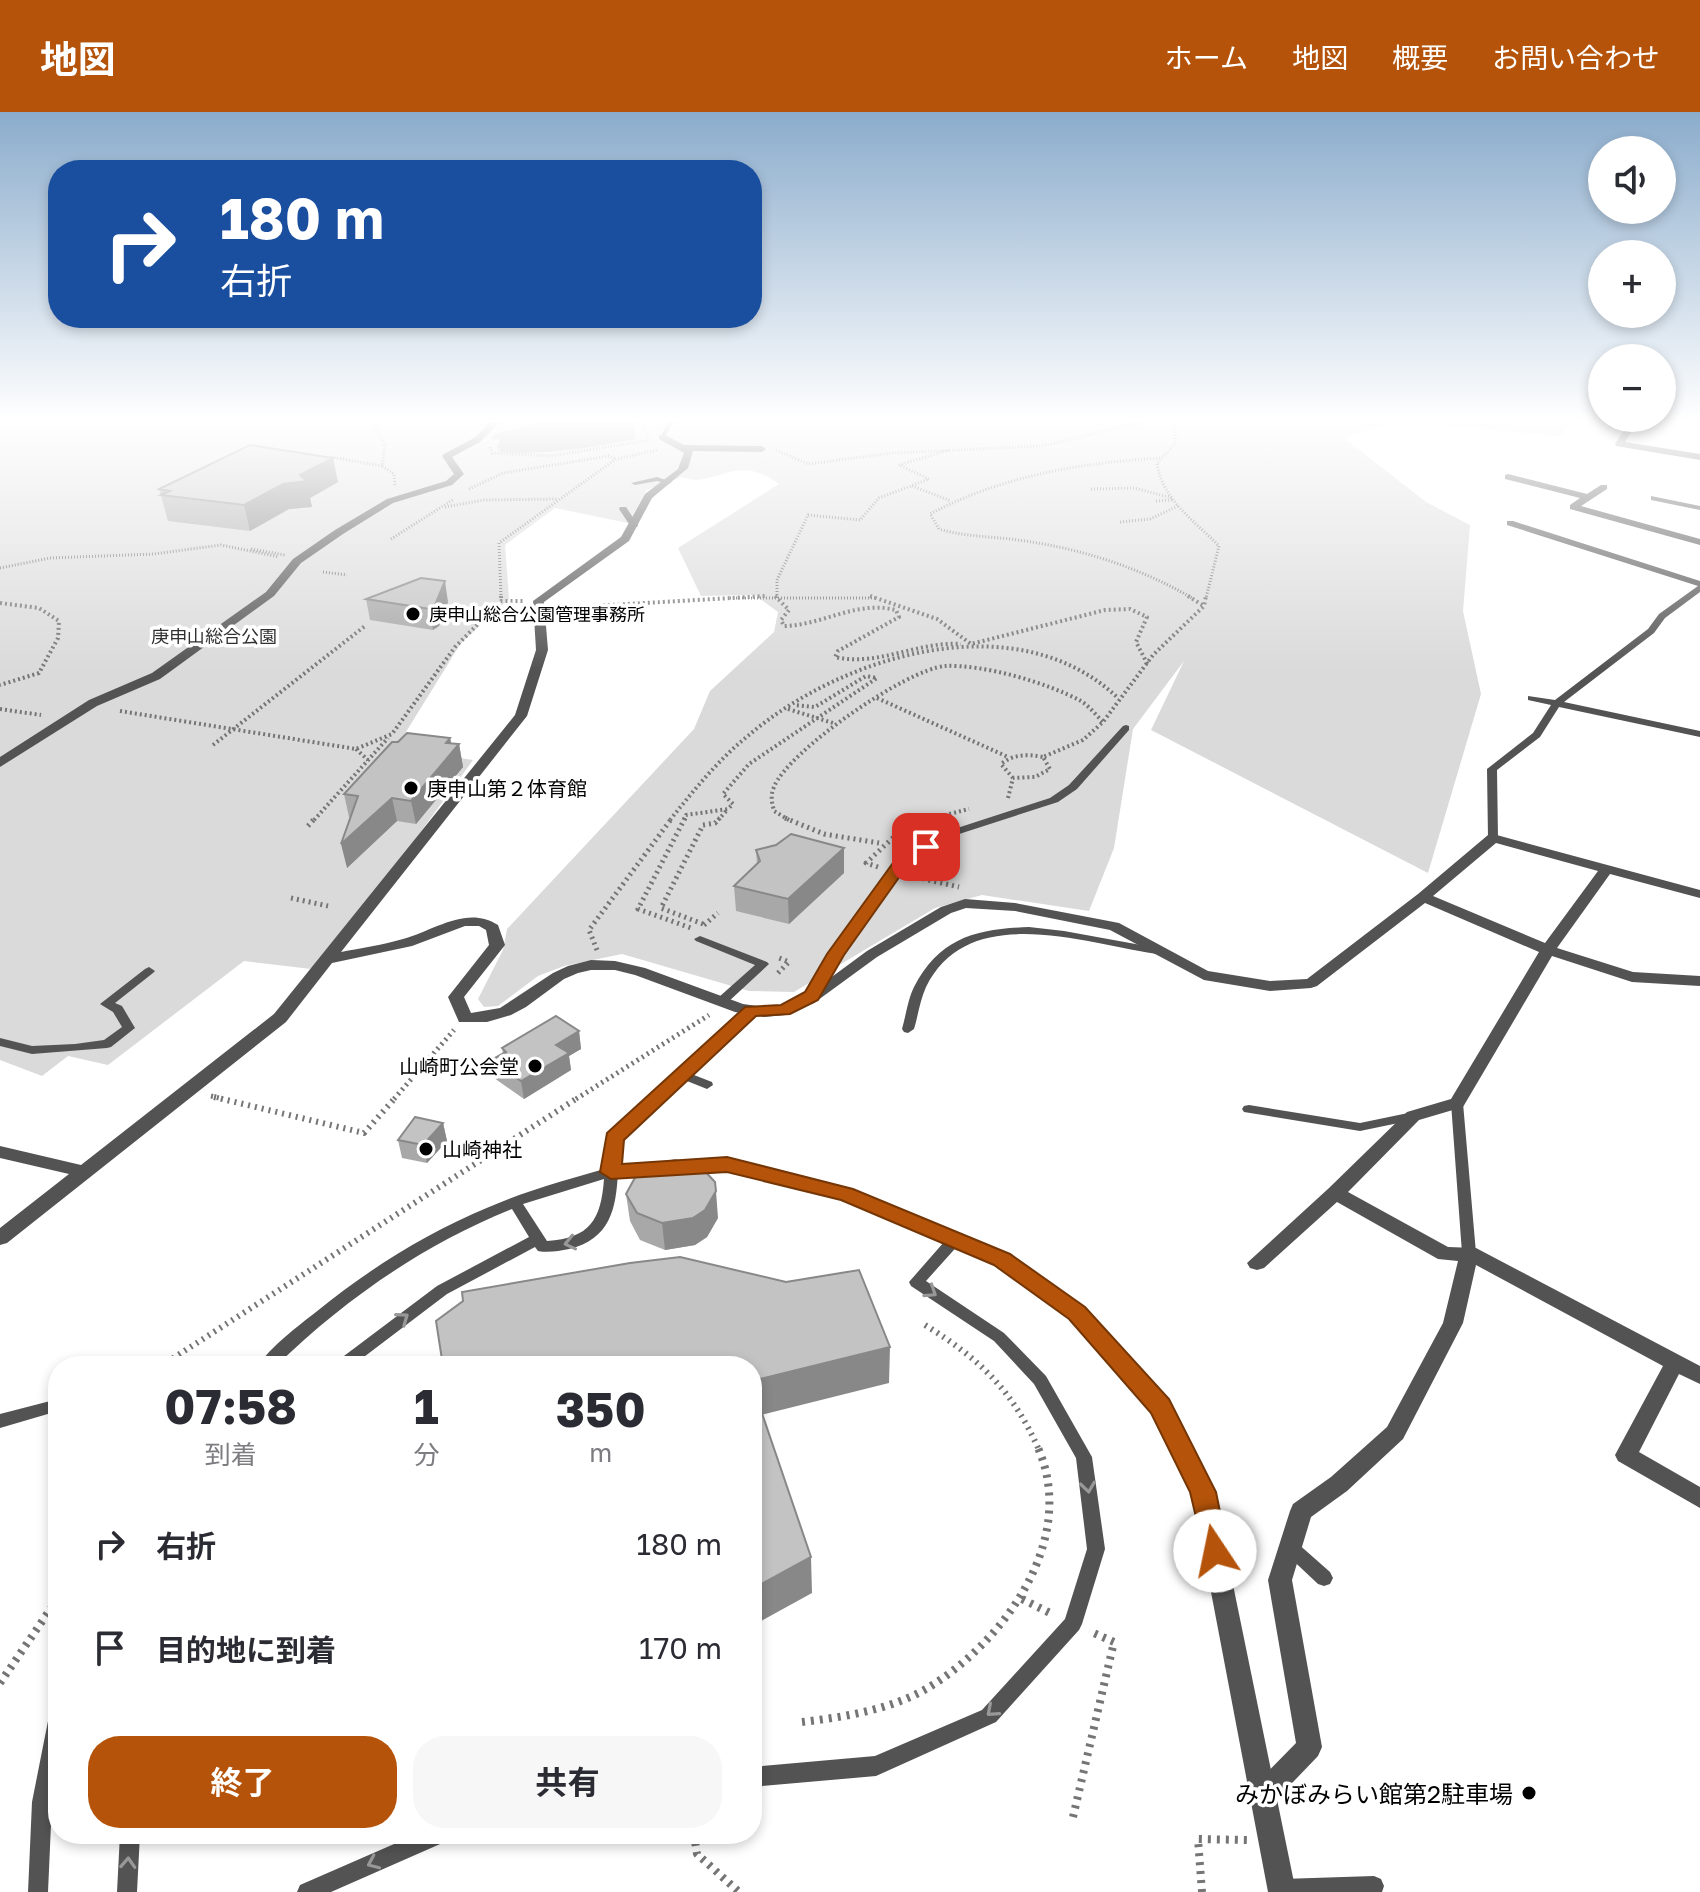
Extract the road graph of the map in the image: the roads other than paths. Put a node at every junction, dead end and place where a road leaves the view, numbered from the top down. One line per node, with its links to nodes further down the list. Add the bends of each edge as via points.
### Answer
1 (387, 505): 13 (street, via 297,561 270,594 156,676 66,719)
2 (644, 505): 6 (street)
3 (1576, 505): 7 (street)
4 (623, 509): 6 (lane)
5 (1510, 523): 8 (lane)
6 (634, 525): 21 (street, via 623,540 559,583 539,605 542,650 521,716)
7 (1700, 542)
8 (1700, 586): 10 (lane)
9 (1531, 698): 10 (lane)
10 (1557, 703): 12 (lane); 14 (lane, via 1537,735 1492,769)
11 (1126, 728): 24 (lane, via 1073,787 1054,800 949,834 904,859)
12 (1700, 734)
13 (0, 763)
14 (1493, 838): 15 (street); 17 (street)
15 (1607, 869): 16 (street); 19 (street)
16 (1700, 894)
17 (1423, 897): 19 (street); 20 (street, via 1311,983 1270,986 1204,975)
18 (700, 939): 25 (lane, via 763,964)
19 (1548, 950): 23 (street, via 1632,977); 30 (street)
20 (1163, 952): 24 (street, via 1114,926 965,903 922,924); 26 (lane, via 1039,931 996,930 962,940 921,986)
21 (328, 959): 25 (street, via 482,921 493,928 497,945 456,997 465,1018 503,1015 547,982 586,965 614,963); 34 (street, via 280,1018)
22 (149, 971): 27 (lane, via 106,1004 118,1009 129,1028 107,1044 32,1050)
23 (1700, 981)
24 (812, 996): 25 (street, via 784,1010)
25 (738, 1005): 28 (street)
26 (908, 1029)
27 (0, 1042)
28 (681, 1074): 29 (lane); 35 (street, via 614,1138)
29 (707, 1085)
30 (1457, 1103): 32 (street); 41 (lane)
31 (1249, 1109): 32 (lane, via 1360,1127)
32 (1413, 1116): 36 (street)
33 (0, 1152): 34 (street)
34 (82, 1171): 38 (street)
35 (611, 1172): 37 (lane); 39 (street, via 727,1165 846,1194); 40 (lane, one-way to 40, via 610,1202 593,1236 570,1246 543,1247)
36 (1336, 1193): 41 (street, via 1445,1254); 42 (street)
37 (515, 1203): 40 (lane); 43 (lane, via 414,1250 298,1334)
38 (0, 1238)
39 (956, 1238): 53 (lane, one-way to 53, via 916,1282 999,1337 1040,1380 1084,1457 1096,1549 1073,1624 989,1716 876,1766); 54 (street, via 1002,1259 1077,1313 1160,1406 1203,1492)
40 (538, 1239): 44 (lane, one-way to 40, via 442,1290)
41 (1469, 1253): 45 (street); 50 (street, via 1453,1323 1395,1433 1301,1511)
42 (1257, 1263)
43 (276, 1356)
44 (354, 1356)
45 (1675, 1362): 46 (street); 49 (street, via 1626,1455)
46 (1700, 1376)
47 (48, 1408): 48 (lane)
48 (0, 1421)
49 (1700, 1498)
50 (1290, 1547): 51 (lane); 54 (street, via 1280,1580 1309,1747)
51 (1324, 1578)
52 (48, 1770): 59 (lane)
53 (762, 1776)
54 (1263, 1795): 58 (street)
55 (129, 1844): 60 (lane, one-way to 55)
56 (417, 1844): 61 (lane, one-way to 61)
57 (1374, 1886): 58 (lane)
58 (1282, 1891)
59 (38, 1892)
60 (127, 1892)
61 (307, 1892)

